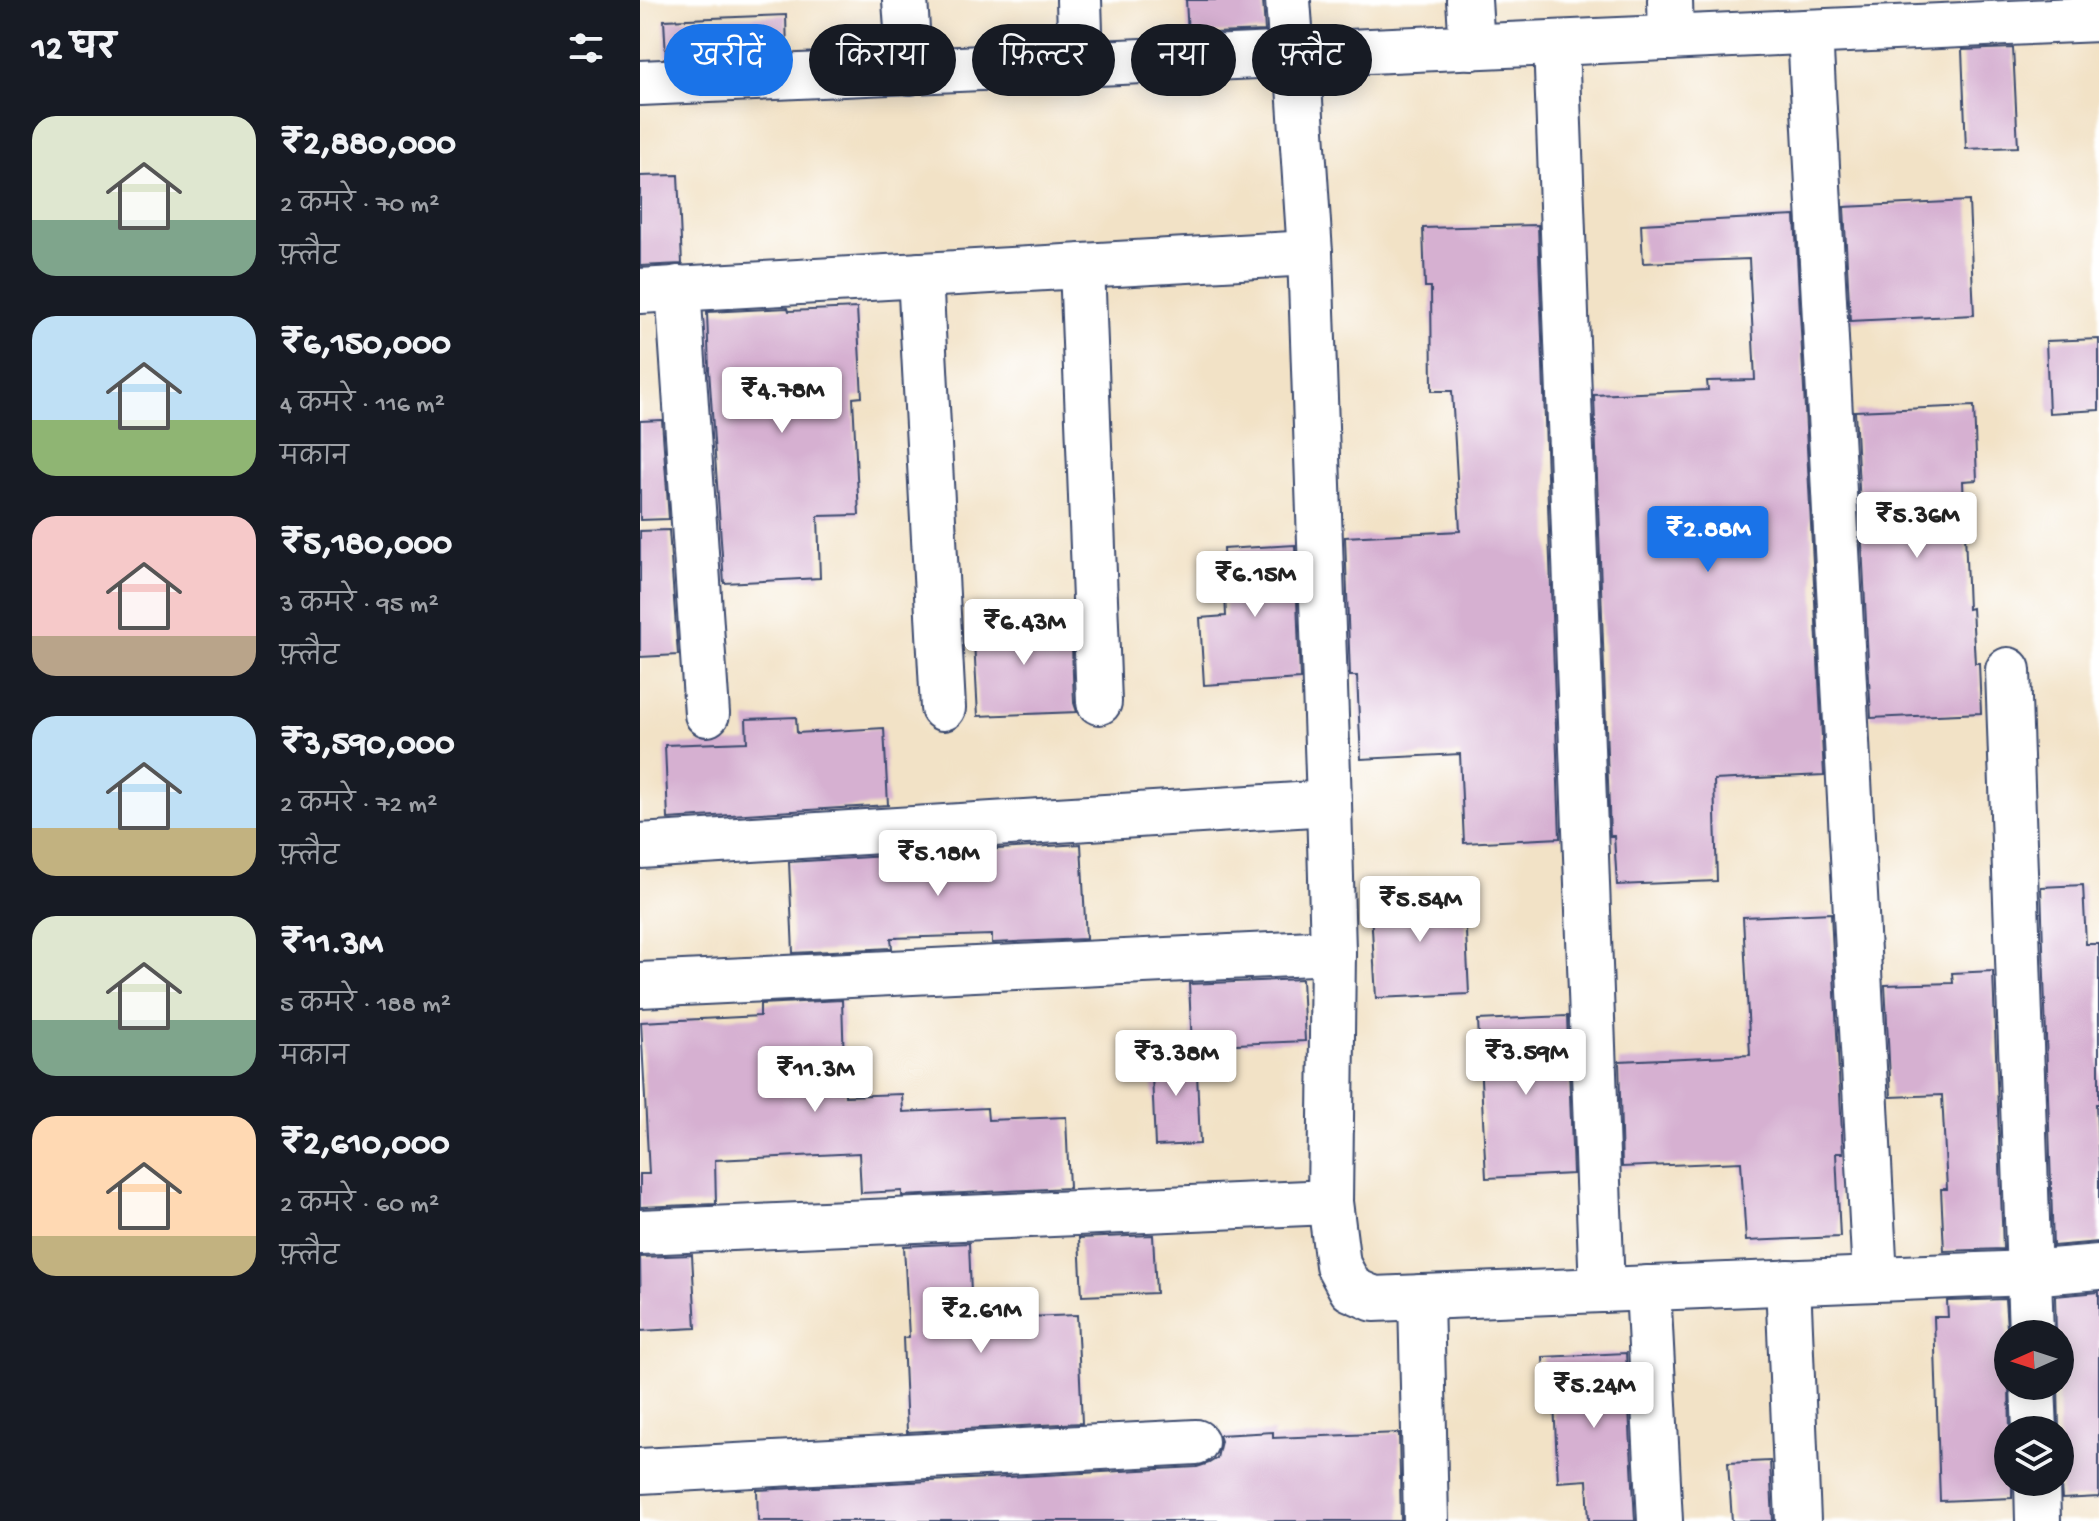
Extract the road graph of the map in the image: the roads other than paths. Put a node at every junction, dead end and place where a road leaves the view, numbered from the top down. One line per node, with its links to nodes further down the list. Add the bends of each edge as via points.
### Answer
1 (905, 0): 8 (street)
2 (1079, 0): 9 (street)
3 (1288, 0): 10 (street)
4 (1469, 0): 13 (street)
5 (2078, 13): 6 (street)
6 (1853, 15): 11 (street)
7 (1670, 19): 11 (street); 12 (street)
8 (907, 24)
9 (1080, 24)
10 (1291, 24)
11 (1810, 32): 36 (street)
12 (1556, 43): 13 (street); 39 (street)
13 (1472, 47): 14 (street)
14 (1372, 51)
15 (1252, 57): 16 (street)
16 (1115, 63)
17 (809, 76): 18 (street)
18 (640, 83)
19 (1297, 96): 20 (street)
20 (1310, 253): 21 (street); 28 (street)
21 (1082, 266): 22 (street); 25 (street)
22 (920, 275): 23 (street); 26 (street)
23 (659, 290): 27 (street)
24 (2008, 670): 35 (street)
25 (1099, 702)
26 (943, 708)
27 (707, 714)
28 (1329, 803): 29 (street); 30 (street)
29 (640, 846)
30 (1333, 952): 31 (street); 32 (street)
31 (640, 985)
32 (1330, 1202): 33 (street); 40 (street, via 1338,1265 1351,1289 1374,1299)
33 (640, 1232)
34 (2099, 1267): 35 (street)
35 (2028, 1273): 36 (street); 41 (street)
36 (1875, 1278): 37 (street)
37 (1788, 1282): 38 (street); 47 (street)
38 (1648, 1288): 39 (street); 46 (street)
39 (1602, 1290): 40 (street)
40 (1421, 1297): 45 (street)
41 (2030, 1320)
42 (1196, 1442): 43 (street)
43 (640, 1471)
44 (2037, 1496): 48 (street)
45 (1426, 1521)
46 (1660, 1521)
47 (1798, 1521)
48 (2038, 1521)

